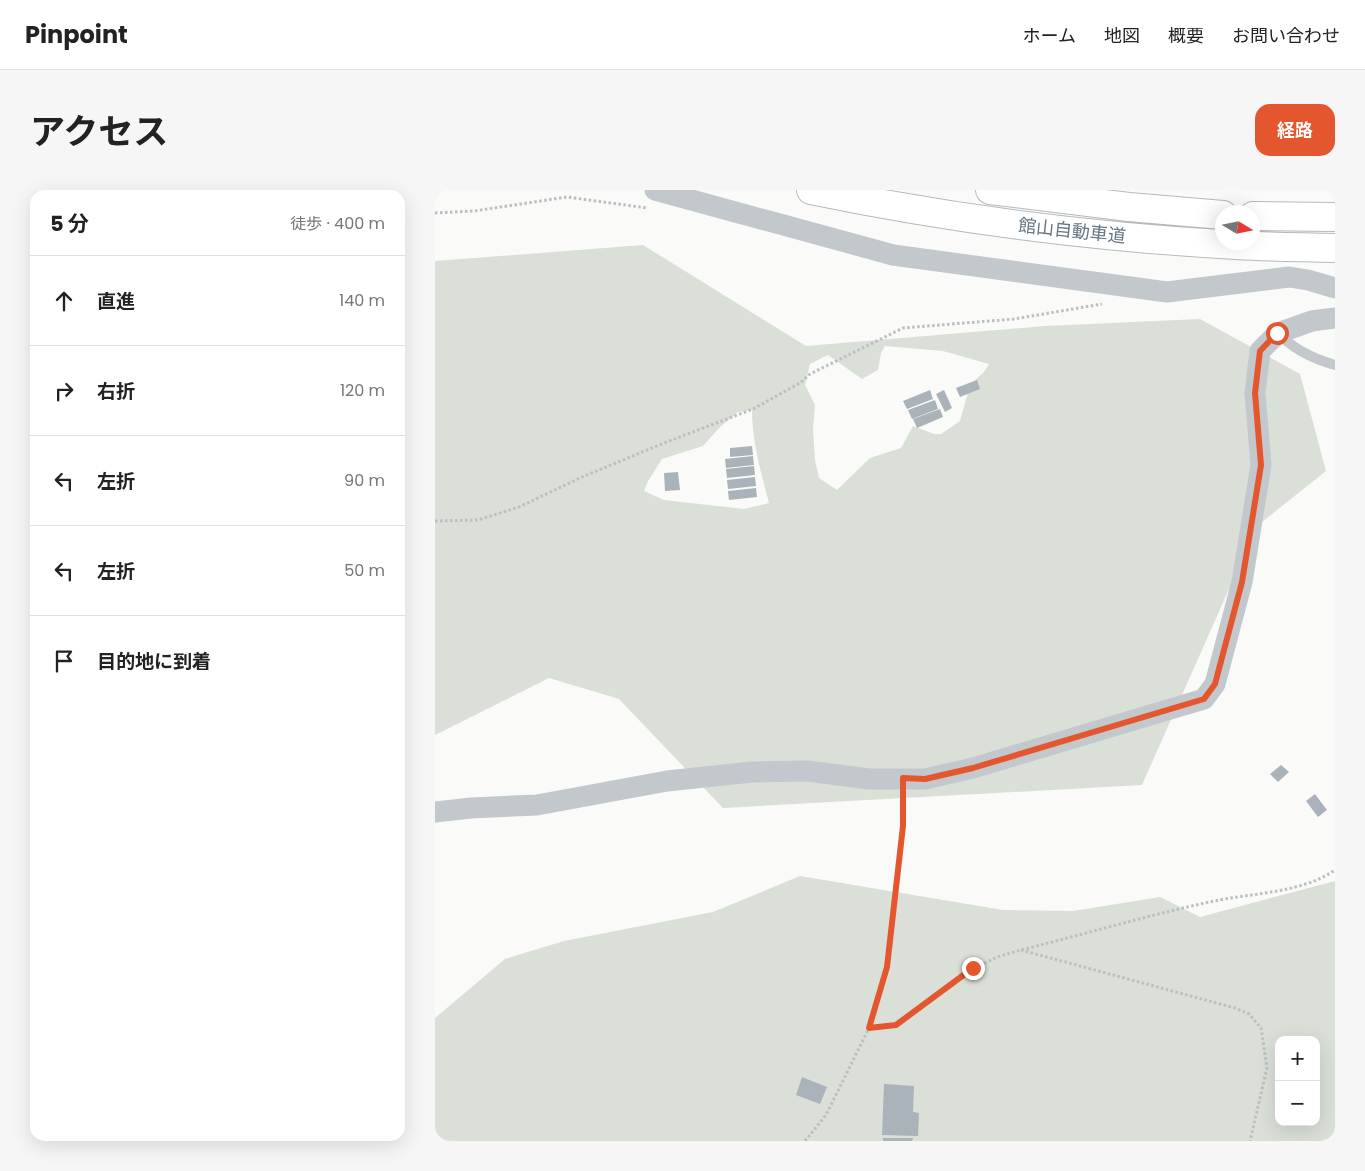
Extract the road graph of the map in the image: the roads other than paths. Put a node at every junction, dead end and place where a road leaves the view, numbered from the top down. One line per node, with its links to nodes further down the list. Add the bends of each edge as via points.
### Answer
1 (655, 190): 8 (street, via 893,255 1167,292 1289,277)
2 (811, 190): 7 (highway, 館山自動車道, via 975,220 1129,237)
3 (990, 190): 4 (highway, 館山自動車道)
4 (1215, 214)
5 (1260, 216): 6 (highway)
6 (1335, 218)
7 (1335, 248)
8 (1335, 288)
9 (1335, 318): 10 (street, via 1312,321)
10 (1277, 333): 11 (lane, via 1288,344 1323,362); 12 (street, via 1260,351 1255,393 1261,465 1242,582 1215,684 1204,699 973,768 925,779 869,779 808,771 752,772 667,781 537,805)
11 (1335, 364)
12 (435, 812)

